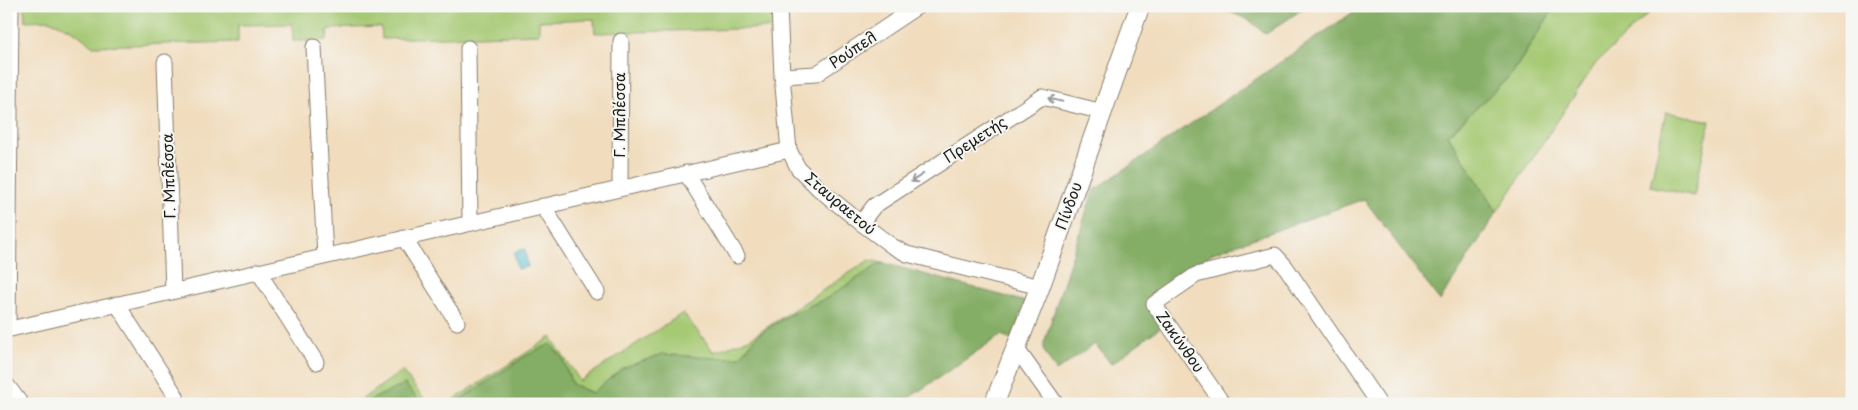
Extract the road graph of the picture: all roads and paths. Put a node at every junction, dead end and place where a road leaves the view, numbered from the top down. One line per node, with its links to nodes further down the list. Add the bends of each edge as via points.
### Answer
1 (11, 6): 10 (street)
2 (779, 6): 9 (street, Σταυραετού)
3 (918, 6): 9 (street, Ρούπελ, via 816,74)
4 (1140, 6): 11 (street, Πίνδου)
5 (621, 41): 14 (street, Γ. Μπλέσσα)
6 (314, 47): 19 (street)
7 (468, 48): 16 (street)
8 (165, 62): 23 (street, Γ. Μπλέσσα)
9 (782, 76): 12 (street, Σταυραετού)
10 (8, 92): 27 (street)
11 (1103, 112): 17 (street, Πρεμετής, one-way to 17, via 1042,97 874,206); 22 (street, Πίνδου)
12 (789, 150): 13 (street); 17 (street, Σταυραετού, via 798,168 818,189)
13 (686, 174): 14 (street); 20 (street)
14 (620, 188): 15 (street)
15 (543, 206): 16 (street); 24 (street)
16 (470, 223): 18 (street)
17 (861, 224): 22 (street, Σταυραετού, via 907,254)
18 (404, 238): 19 (street); 26 (street)
19 (325, 256): 21 (street)
20 (737, 256)
21 (258, 271): 23 (street); 29 (street)
22 (1040, 287): 28 (street, Πίνδου)
23 (173, 291): 25 (street)
24 (597, 292)
25 (117, 304): 27 (street); 31 (street)
26 (457, 322)
27 (7, 329)
28 (1016, 348): 33 (street, Πίνδου); 34 (street)
29 (316, 362)
30 (6, 384): 32 (street)
31 (176, 396)
32 (21, 404)
33 (994, 404)
34 (1056, 404)
35 (1223, 404): 36 (street, Ζακύνθου, via 1154,304 1196,275 1275,255)
36 (1379, 404)

